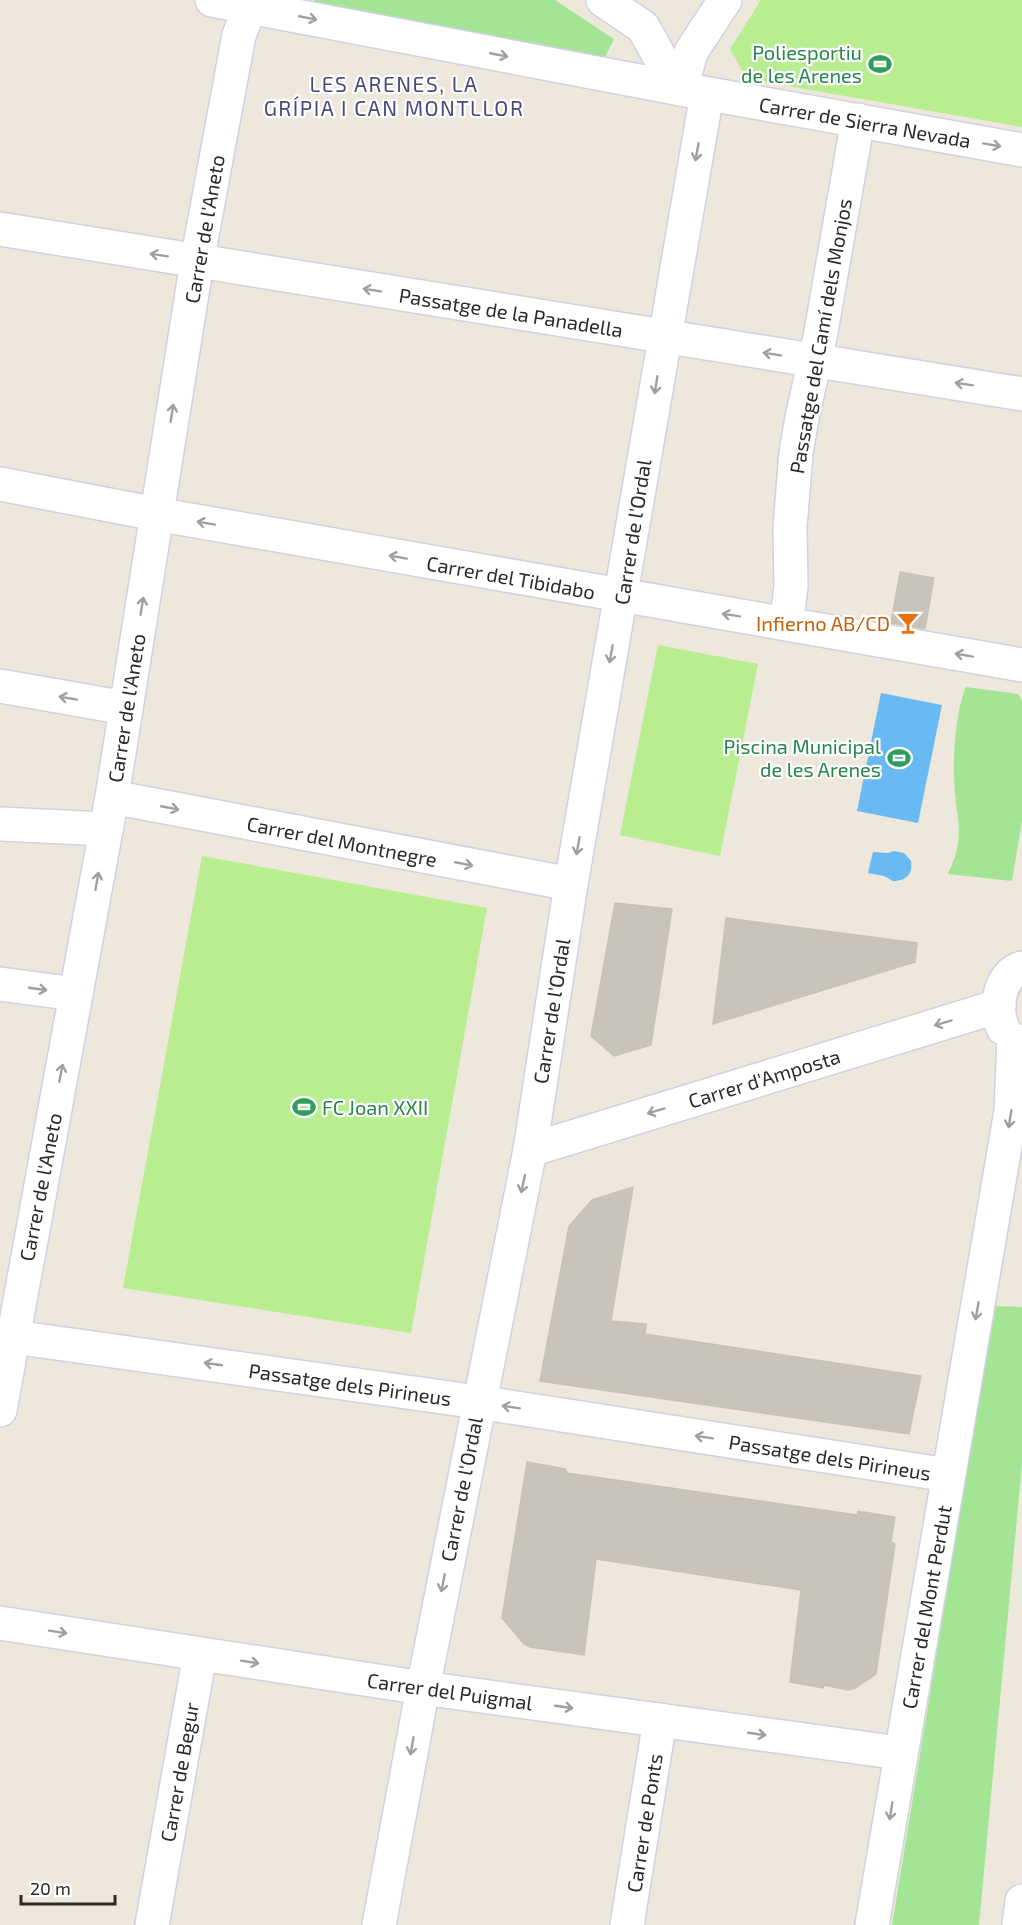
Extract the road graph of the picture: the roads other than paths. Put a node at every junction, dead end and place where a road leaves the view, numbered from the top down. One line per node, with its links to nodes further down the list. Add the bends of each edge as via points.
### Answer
1 (212, 0): 4 (street, Carrer de Sierra Nevada)
2 (603, 0): 5 (street)
3 (725, 0): 6 (street, Carrer de l'Ordal)
4 (252, 4): 7 (street, Carrer de Sierra Nevada, one-way to 7); 11 (street, Carrer de l'Aneto, via 239,35)
5 (643, 27): 6 (street); 7 (street, via 667,70)
6 (691, 52): 7 (street, Carrer de l'Ordal)
7 (694, 92): 8 (street, Carrer de Sierra Nevada); 12 (street, Carrer de l'Ordal, one-way to 12)
8 (858, 120): 9 (street, Carrer de Sierra Nevada, one-way to 9); 13 (street, Passatge del Camí dels Monjos)
9 (1022, 150)
10 (0, 229): 11 (street, Passatge de la Panadella, one-way to 10)
11 (196, 261): 12 (street, Passatge de la Panadella, one-way to 11); 16 (street, Carrer de l'Aneto, one-way to 11)
12 (664, 336): 13 (street, Passatge de la Panadella, one-way to 12); 17 (street, Carrer de l'Ordal, one-way to 17)
13 (814, 360): 14 (street, Passatge de la Panadella, one-way to 13); 18 (street, Passatge del Camí dels Monjos, via 796,453)
14 (1022, 394)
15 (0, 484): 16 (street, Carrer del Tibidabo)
16 (156, 514): 17 (street, Carrer del Tibidabo, one-way to 16); 21 (street, Carrer de l'Aneto, one-way to 16)
17 (621, 596): 18 (street, Carrer del Tibidabo, one-way to 17); 24 (street, Carrer de l'Ordal, one-way to 24)
18 (786, 624): 19 (street, Carrer del Tibidabo, one-way to 18)
19 (1022, 665)
20 (0, 686): 21 (street, one-way to 20)
21 (126, 708): 22 (street, Carrer de l'Aneto)
22 (109, 813): 23 (street, Carrer del Montnegre); 24 (street, Carrer del Montnegre, one-way to 24); 27 (street, Carrer de l'Aneto, one-way to 22)
23 (0, 824)
24 (571, 884): 30 (street, Carrer de l'Ordal)
25 (1021, 964): 28 (street, via 1003,984)
26 (0, 984): 27 (street, one-way to 27)
27 (76, 994): 31 (street, Carrer de l'Aneto, one-way to 27)
28 (999, 1006): 29 (street, via 1001,1026); 30 (street, Carrer d'Amposta, one-way to 30)
29 (1018, 1043): 34 (street, Carrer del Mont Perdut, one-way to 34, via 1011,1111)
30 (530, 1150): 32 (street, Carrer de l'Ordal, one-way to 32)
31 (6, 1336): 32 (street, Passatge dels Pirineus, one-way to 31); 33 (street, Carrer de l'Aneto)
32 (478, 1401): 34 (street, Passatge dels Pirineus, one-way to 32); 37 (street, Carrer de l'Ordal, one-way to 37)
33 (0, 1410)
34 (948, 1475): 39 (street, Carrer del Mont Perdut)
35 (0, 1623): 36 (street, Carrer del Puigmal, one-way to 36)
36 (200, 1654): 37 (street, Carrer del Puigmal, one-way to 37); 41 (street, Carrer de Begur)
37 (423, 1688): 38 (street, Carrer del Puigmal, one-way to 38); 42 (street, Carrer de l'Ordal, one-way to 42)
38 (660, 1720): 39 (street, Carrer del Puigmal, one-way to 39); 43 (street, Carrer de Ponts)
39 (900, 1753): 44 (street, Carrer del Mont Perdut, one-way to 44)
40 (1022, 1901): 45 (street)
41 (152, 1925)
42 (380, 1925)
43 (627, 1925)
44 (872, 1925)
45 (1019, 1925)

